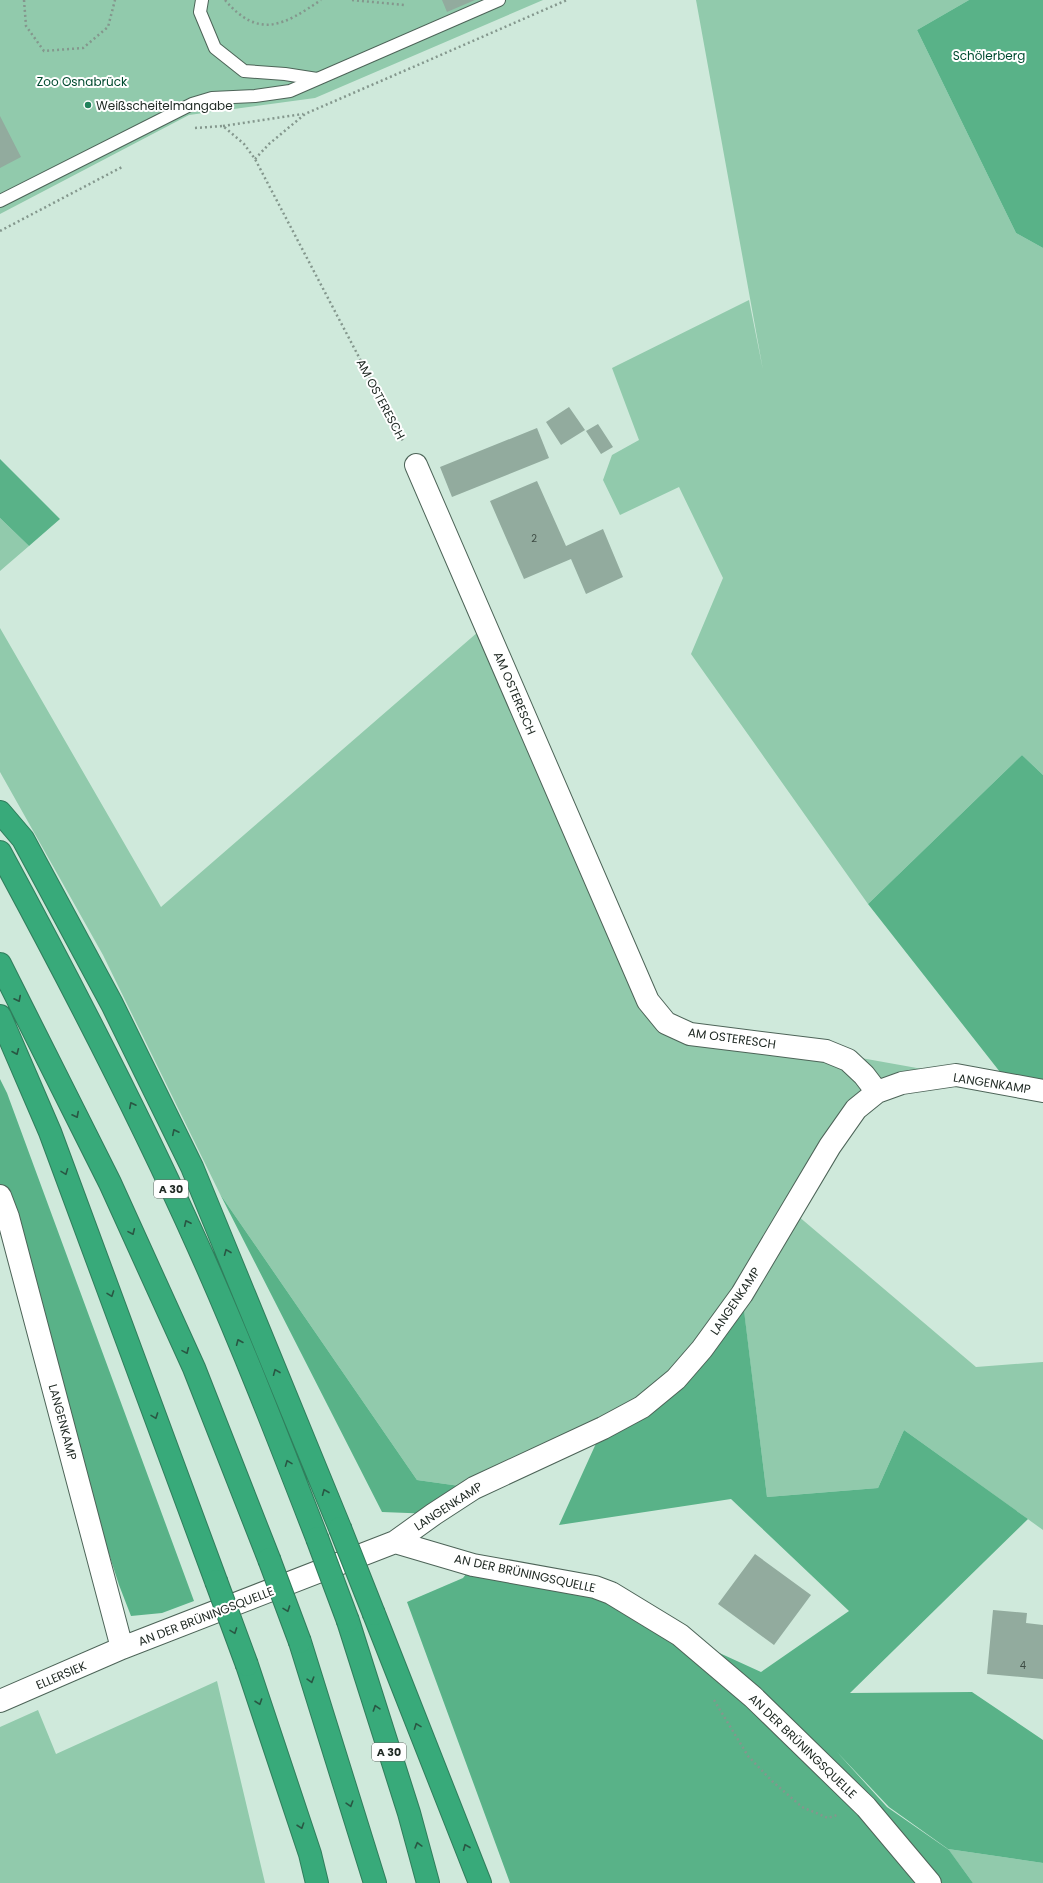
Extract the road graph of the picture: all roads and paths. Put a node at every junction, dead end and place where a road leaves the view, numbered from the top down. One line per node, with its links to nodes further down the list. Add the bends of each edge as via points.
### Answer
1 (24, 0): 2 (path, via 26,26 44,51 83,48 108,27)
2 (115, 0)
3 (202, 0): 10 (lane, via 200,12 215,48 244,71)
4 (225, 0): 5 (path, via 253,23 275,25 293,19)
5 (321, 0)
6 (352, 0): 9 (path)
7 (499, 0): 10 (lane)
8 (567, 0): 11 (path)
9 (404, 5)
10 (317, 79): 16 (lane, via 290,91 212,98 192,104)
11 (305, 114): 12 (path); 14 (path)
12 (223, 126): 13 (path); 14 (path, AM OSTERESCH, via 244,144)
13 (194, 128)
14 (255, 159): 18 (path, AM OSTERESCH)
15 (124, 165): 17 (path)
16 (0, 201)
17 (0, 231)
18 (416, 465): 24 (street, AM OSTERESCH, via 648,1001 666,1023 690,1034 826,1051 848,1060)
19 (0, 812): 34 (highway, one-way to 19, bridge, via 340,1528 192,1167 112,1004 23,839)
20 (0, 852): 33 (highway, A 30, one-way to 20, bridge, via 409,1813 348,1621 264,1401 198,1247 141,1124 69,979)
21 (0, 964): 32 (highway, one-way to 32, bridge, via 113,1190 194,1368 300,1642)
22 (0, 1016): 31 (highway, one-way to 31, bridge, via 50,1132 247,1665)
23 (1043, 1091): 24 (street, LANGENKAMP, via 956,1076 902,1083)
24 (877, 1092): 26 (street, LANGENKAMP, via 856,1109 830,1146 742,1294 676,1379 642,1406 603,1428 474,1488)
25 (0, 1196): 27 (street, LANGENKAMP, via 12,1232)
26 (395, 1542): 27 (street, AN DER BRÜNINGSQUELLE); 30 (street, AN DER BRÜNINGSQUELLE, via 473,1565 595,1587 611,1593 680,1635 753,1697)
27 (122, 1648): 29 (street, ELLERSIEK)
28 (711, 1695): 30 (path, via 748,1756 802,1807 828,1818)
29 (0, 1701)
30 (866, 1807): 35 (street, AN DER BRÜNINGSQUELLE)
31 (318, 1883)
32 (375, 1883)
33 (428, 1883)
34 (480, 1883)
35 (930, 1883)

